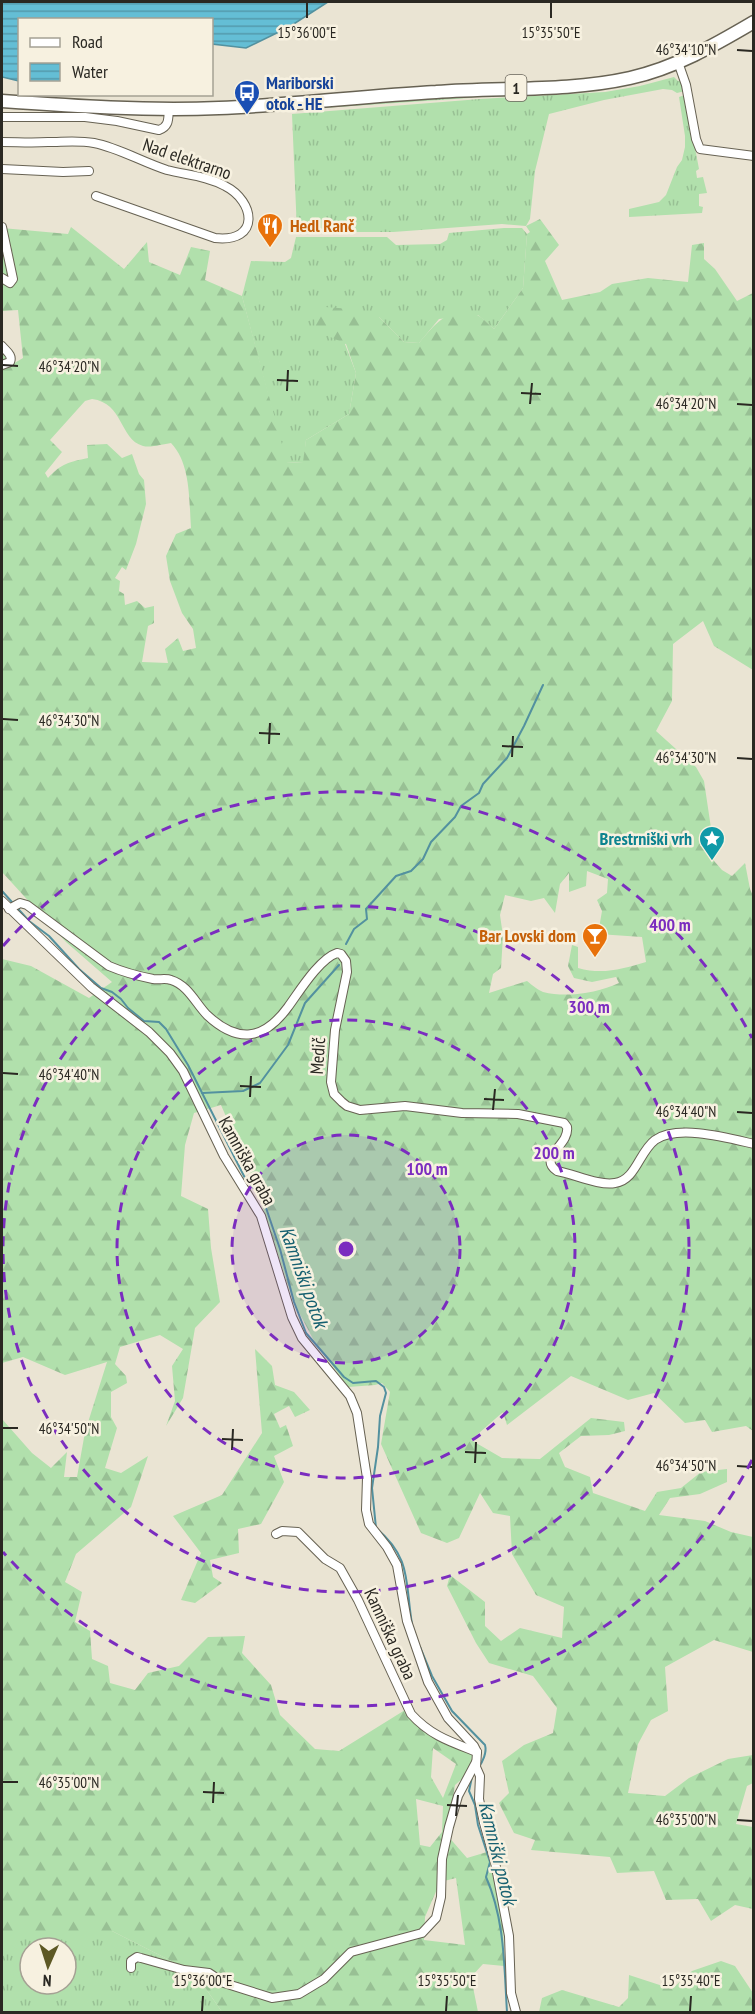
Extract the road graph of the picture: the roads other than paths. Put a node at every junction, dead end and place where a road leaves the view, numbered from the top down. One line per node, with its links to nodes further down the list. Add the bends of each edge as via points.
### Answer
1 (753, 22): 2 (main road, 1)
2 (678, 62): 4 (main road, 1, via 632,78 592,84); 7 (street, via 700,149)
3 (2, 101): 4 (main road, 1)
4 (169, 108): 5 (street, Nad elektrarno, via 168,123 159,130 85,117)
5 (2, 117)
6 (2, 142): 10 (street, Nad elektrarno, via 96,143 166,170 214,181 242,200 248,223 240,236 215,238)
7 (753, 156)
8 (2, 170): 9 (street)
9 (89, 171)
10 (96, 196)
11 (2, 227): 12 (street, via 13,279 10,283)
12 (2, 278)
13 (2, 346): 14 (street, via 11,359)
14 (2, 365)
15 (2, 901): 16 (street, Kamniška graba)
16 (14, 906): 17 (street, Medič, via 27,905 109,966 156,980 171,980 183,987 208,1016 234,1034 253,1035 267,1030 326,959 341,954 346,972 335,1030 331,1082 337,1098 353,1108 405,1106 518,1114 564,1123 567,1136 550,1157 552,1168 604,1183 626,1179 653,1141 666,1135 698,1134); 19 (street, Kamniška graba, via 91,987 149,1032 183,1071 224,1156 261,1216 302,1338 350,1396 357,1413 368,1478 369,1524 397,1565 407,1621 428,1682 448,1718 474,1746)
17 (753, 1144)
18 (276, 1534): 19 (street, Kamniška graba, via 298,1532 340,1568 411,1714 437,1737)
19 (476, 1760): 20 (street, via 458,1796 449,1827 436,1918 422,1933 351,1952 324,1979 299,1994 272,1998 224,1983 209,1973 141,1958 131,1961); 21 (street, Kamniška graba, via 479,1799 509,1936 511,1993)
20 (131, 1968)
21 (516, 2013)

